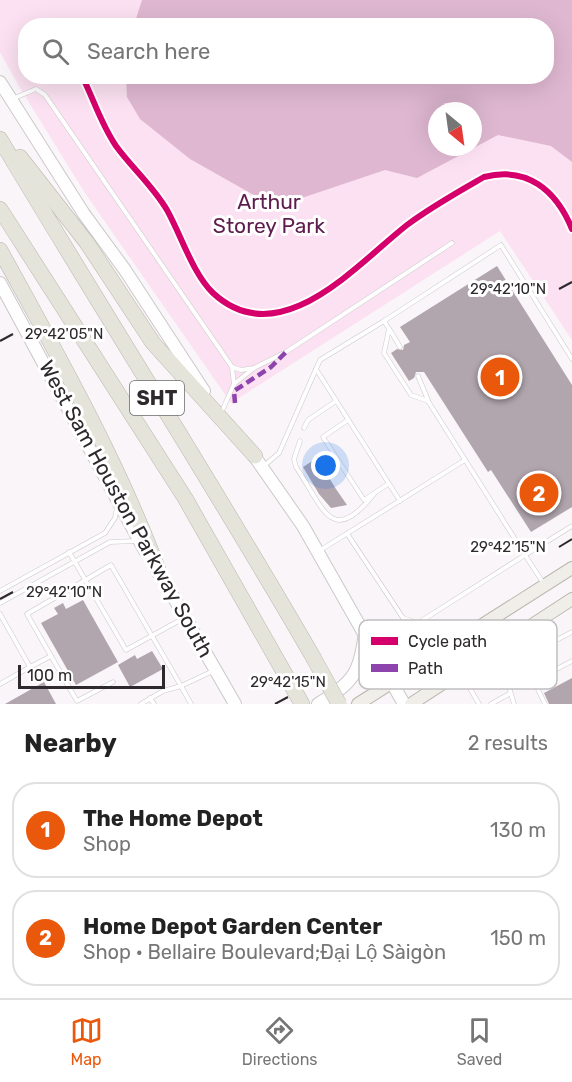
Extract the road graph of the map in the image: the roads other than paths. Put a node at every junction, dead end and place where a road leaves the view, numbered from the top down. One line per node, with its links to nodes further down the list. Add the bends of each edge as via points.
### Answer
1 (0, 82): 2 (main road)
2 (10, 100): 13 (lane, via 36,89 45,94); 20 (main road)
3 (0, 131): 25 (highway, via 87,243 153,343)
4 (0, 139): 79 (highway, SHT, bridge, via 264,572)
5 (0, 209): 72 (highway, SHT, via 185,498)
6 (452, 243): 14 (lane, via 286,352)
7 (0, 250): 38 (highway, via 102,437)
8 (0, 283): 28 (main road, West Sam Houston Parkway South)
9 (384, 321): 10 (lane); 12 (lane, via 501,245); 15 (lane, via 320,360)
10 (389, 329): 11 (lane); 19 (lane, via 384,353 411,395)
11 (400, 347)
12 (572, 359)
13 (232, 367): 14 (lane); 17 (lane)
14 (255, 368): 17 (lane)
15 (316, 369): 18 (lane); 25 (lane, via 279,453)
16 (418, 376): 19 (lane)
17 (234, 384): 20 (lane)
18 (336, 401): 21 (lane); 22 (lane, via 308,420)
19 (428, 401): 24 (lane)
20 (221, 414): 25 (main road)
21 (348, 420): 26 (lane); 27 (lane, via 323,437 364,500)
22 (304, 428)
23 (300, 441): 27 (lane, via 294,459 296,467 328,516 335,521 349,520)
24 (465, 460): 29 (lane); 35 (lane)
25 (259, 462): 33 (main road)
26 (388, 484): 27 (lane); 29 (lane)
27 (374, 494)
28 (118, 497): 32 (main road, West Sam Houston Parkway South); 34 (lane, via 111,526 105,533)
29 (400, 501): 31 (lane)
30 (572, 526): 35 (lane)
31 (348, 535): 33 (lane); 46 (lane, via 403,618)
32 (139, 542): 36 (lane, via 110,542); 38 (main road, West Sam Houston Parkway South)
33 (318, 551): 50 (main road)
34 (69, 552): 36 (lane); 41 (lane)
35 (525, 555): 40 (lane); 47 (lane)
36 (75, 563): 39 (lane); 43 (lane)
37 (572, 568): 40 (main road)
38 (159, 572): 45 (main road, West Sam Houston Parkway South)
39 (85, 580): 52 (lane, via 126,650); 52 (lane, via 111,565); 54 (lane, via 27,614)
40 (545, 585): 48 (main road)
41 (0, 591)
42 (572, 599): 49 (main road)
43 (0, 603)
44 (0, 616): 56 (lane)
45 (186, 617): 52 (lane); 58 (main road, West Sam Houston Parkway South)
46 (409, 620)
47 (423, 620)
48 (490, 620)
49 (540, 620)
50 (359, 623)
51 (572, 632): 53 (lane)
52 (152, 637): 62 (lane)
53 (557, 640)
54 (51, 656): 56 (lane); 60 (lane, via 77,701)
55 (572, 661): 59 (lane)
56 (30, 667): 61 (lane)
57 (359, 668): 78 (main road, via 341,690)
58 (215, 669): 62 (lane); 73 (main road, West Sam Houston Parkway South)
59 (557, 669)
60 (113, 682)
61 (0, 684)
62 (181, 686): 71 (lane); 77 (lane)
63 (381, 689): 80 (main road)
64 (396, 689): 81 (main road)
65 (434, 689): 82 (main road)
66 (436, 689): 83 (main road)
67 (470, 689): 84 (lane)
68 (508, 689): 70 (lane)
69 (538, 689): 87 (lane)
70 (509, 694): 85 (lane); 86 (lane)
71 (150, 698): 74 (lane); 75 (lane); 76 (lane)
72 (299, 698)
73 (232, 703)
74 (141, 704)
75 (146, 704)
76 (154, 704)
77 (191, 704)
78 (318, 704)
79 (339, 704)
80 (358, 704)
81 (404, 704)
82 (411, 704)
83 (429, 704)
84 (479, 704)
85 (491, 704)
86 (514, 704)
87 (545, 704)

